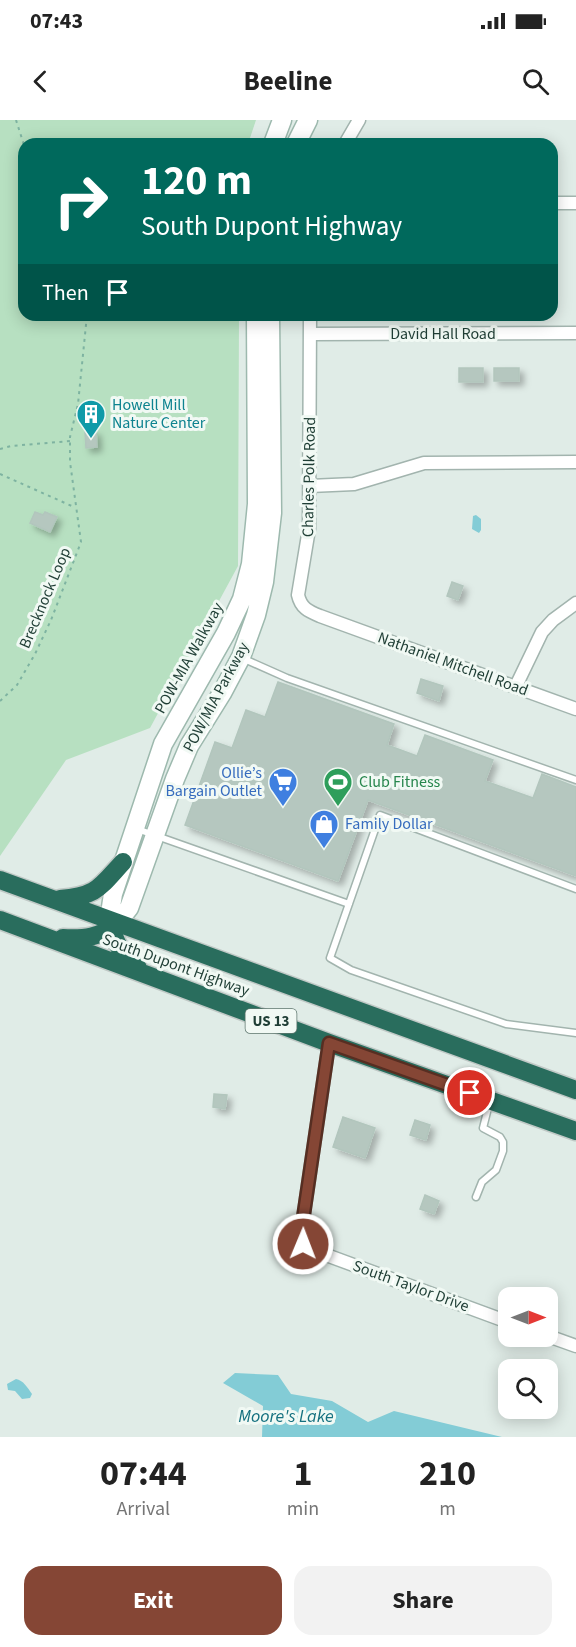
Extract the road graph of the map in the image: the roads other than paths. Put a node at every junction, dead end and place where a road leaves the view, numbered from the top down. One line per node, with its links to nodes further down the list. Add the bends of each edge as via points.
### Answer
1 (282, 120): 4 (main road)
2 (308, 120): 5 (main road)
3 (359, 120): 6 (street)
4 (275, 138)
5 (299, 138)
6 (348, 138)
7 (558, 203): 8 (street)
8 (576, 203)
9 (256, 321): 18 (main road, POW/MIA Parkway, via 255,538 242,598)
10 (270, 321): 19 (main road, POW/MIA Parkway, via 269,546 256,615)
11 (310, 321): 13 (street, Charles Polk Road)
12 (576, 333): 13 (street, David Hall Road)
13 (310, 334): 15 (street, Charles Polk Road)
14 (576, 462): 15 (street, via 424,463 354,484)
15 (310, 486): 17 (street, Charles Polk Road, via 308,542 298,595 304,608)
16 (576, 603): 20 (street, via 542,632)
17 (330, 620): 20 (street, Nathaniel Mitchell Road)
18 (219, 646): 19 (main road); 23 (main road, POW/MIA Parkway, via 163,744)
19 (241, 657): 22 (lane, via 287,678); 24 (main road, POW/MIA Parkway, via 189,746)
20 (516, 686): 21 (street, Nathaniel Mitchell Road)
21 (576, 708)
22 (576, 780)
23 (135, 828): 24 (lane); 25 (main road, POW/MIA Parkway)
24 (156, 836): 29 (lane); 31 (main road, POW/MIA Parkway, via 129,908)
25 (123, 862): 28 (highway, via 96,891); 31 (main road, POW/MIA Parkway, via 113,894)
26 (0, 880): 28 (highway, South Dupont Highway / US 13)
27 (576, 889): 29 (lane, via 380,815)
28 (52, 899): 31 (highway, South Dupont Highway / US 13)
29 (349, 904): 34 (lane, via 330,958 351,970 506,1024)
30 (0, 920): 32 (highway, South Dupont Highway / US 13)
31 (112, 924): 32 (highway, via 94,938); 33 (highway, via 127,961); 36 (highway, South Dupont Highway / US 13)
32 (43, 937): 33 (highway, South Dupont Highway / US 13)
33 (154, 978): 35 (highway, South Dupont Highway / US 13)
34 (576, 1033)
35 (329, 1043): 39 (highway, South Dupont Highway / US 13); 44 (street, South Taylor Drive, via 301,1233 303,1244)
36 (504, 1063): 37 (main road); 38 (highway, South Dupont Highway / US 13)
37 (576, 1080)
38 (576, 1089)
39 (490, 1100): 40 (highway, South Dupont Highway / US 13); 43 (lane, via 483,1128 500,1137 504,1151 496,1170 482,1182)
40 (544, 1119): 41 (highway); 42 (highway, South Dupont Highway / US 13)
41 (576, 1125)
42 (576, 1131)
43 (476, 1197)
44 (498, 1318)
45 (558, 1340): 46 (street)
46 (576, 1347)

